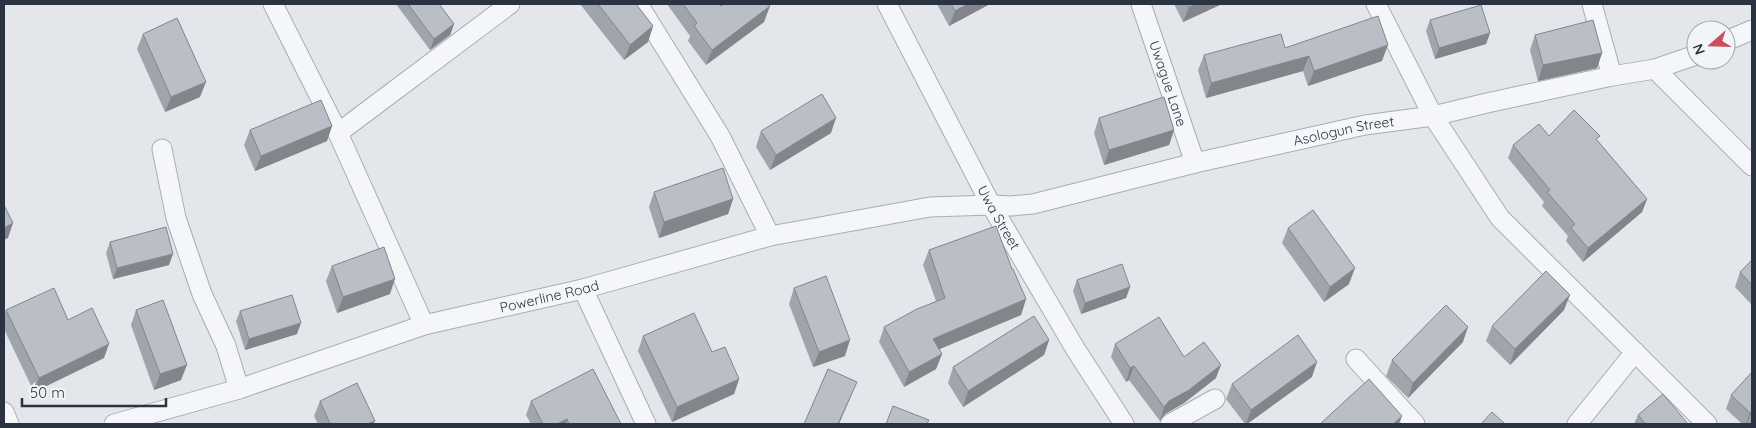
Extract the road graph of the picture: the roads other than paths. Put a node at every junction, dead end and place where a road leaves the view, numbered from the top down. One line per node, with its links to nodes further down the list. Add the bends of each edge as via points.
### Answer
1 (273, 4): 14 (street)
2 (510, 4): 14 (street)
3 (638, 4): 19 (street, via 720,136)
4 (887, 4): 18 (street, Uwa Street)
5 (1141, 4): 16 (street, Uwague Lane)
6 (1376, 4): 13 (street)
7 (1592, 4): 12 (street)
8 (1752, 30): 9 (street)
9 (1736, 37)
10 (1686, 58): 11 (street, Asologun Street)
11 (1655, 69): 12 (street, Asologun Street); 17 (street)
12 (1612, 76): 13 (street, Asologun Street)
13 (1433, 116): 16 (street, Asologun Street, via 1365,125); 22 (street, via 1500,218)
14 (338, 133): 21 (street)
15 (162, 149): 24 (street, via 176,218 202,294 226,346)
16 (1195, 162): 18 (street, Asologun Street, via 1033,204)
17 (1752, 166)
18 (991, 205): 19 (street, Powerline Road, via 930,207); 30 (street, Uwa Street, via 1076,350)
19 (770, 236): 20 (street, Powerline Road)
20 (583, 289): 21 (street, Powerline Road); 29 (street)
21 (424, 324): 24 (street, Powerline Road)
22 (1635, 352): 33 (street); 34 (street)
23 (1356, 359): 32 (street)
24 (239, 389): 28 (street, Powerline Road)
25 (1215, 400): 31 (street)
26 (4, 412): 27 (street)
27 (10, 424)
28 (114, 424)
29 (646, 424)
30 (1124, 424)
31 (1170, 424)
32 (1415, 424)
33 (1577, 424)
34 (1707, 424)

